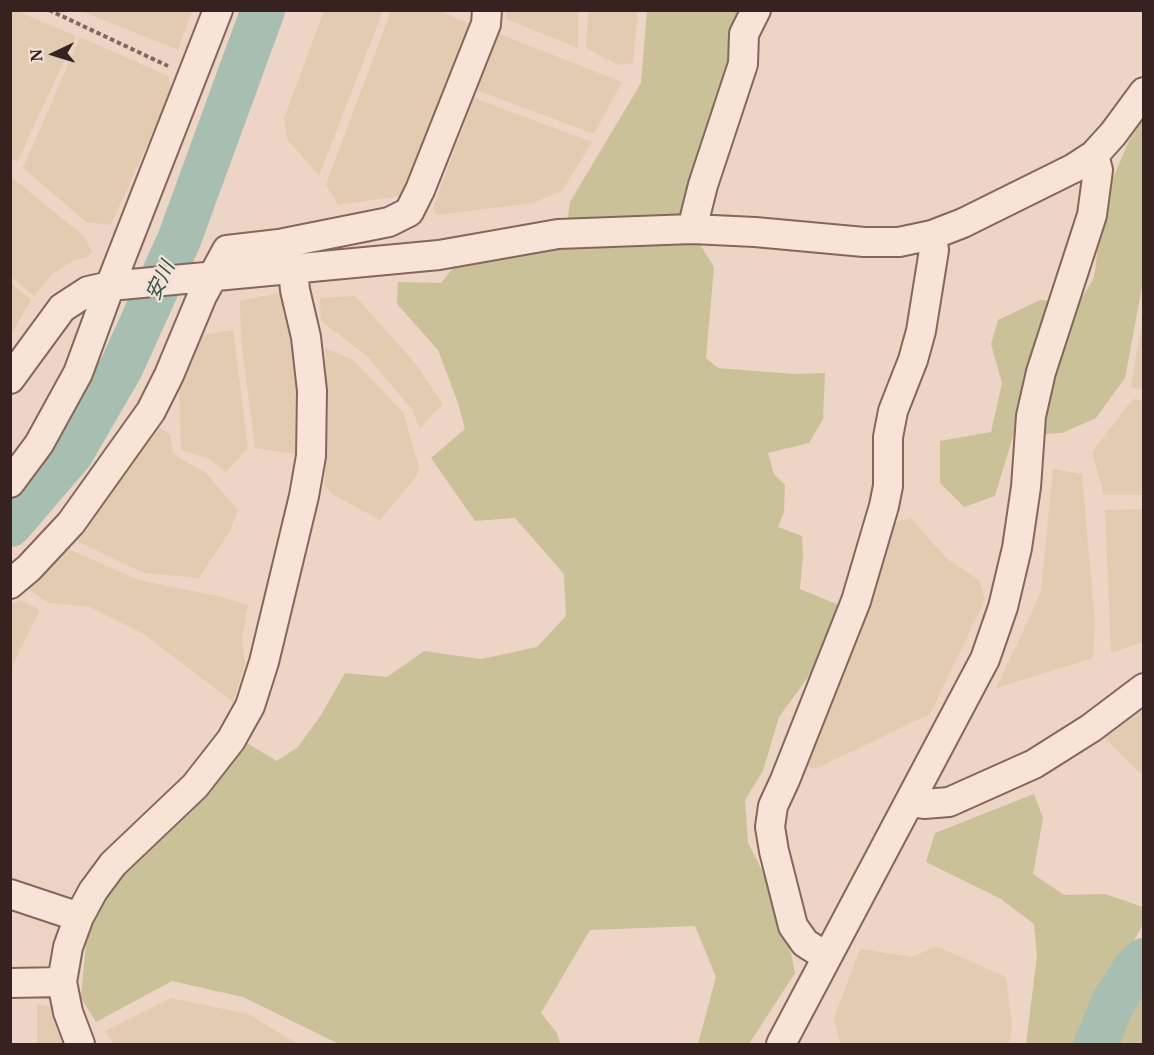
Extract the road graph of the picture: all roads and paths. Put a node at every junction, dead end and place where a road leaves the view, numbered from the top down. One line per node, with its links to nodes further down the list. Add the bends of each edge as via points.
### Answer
1 (49, 10): 5 (path)
2 (218, 10): 5 (street)
3 (487, 10): 11 (street, via 486,24 409,212 389,222 227,250)
4 (756, 10): 8 (street, via 744,34 744,64)
5 (193, 77): 12 (street)
6 (1143, 92): 7 (street)
7 (1094, 155): 9 (street); 17 (street, via 1098,170 1092,215 1041,372 1031,416 1022,517 1003,607 985,659)
8 (692, 229): 9 (street, via 864,242 899,242); 10 (street, via 558,234 439,255)
9 (932, 235): 20 (street, via 934,250 921,331 888,437 884,506 856,602 773,806 770,827 774,851 793,926 805,943)
10 (293, 268): 11 (street); 19 (street, via 312,391 310,456 304,496 250,706 231,740 195,786 113,864)
11 (207, 277): 12 (street); 15 (street, via 151,411 71,523)
12 (116, 285): 13 (street, via 88,291 62,308); 14 (street, via 78,373 39,444)
13 (10, 379)
14 (10, 483)
15 (10, 584)
16 (1143, 688): 17 (street, via 1091,728 1034,764 949,802)
17 (910, 802): 20 (street)
18 (10, 894): 19 (street)
19 (79, 917): 21 (street, via 68,947)
20 (827, 957): 24 (street)
21 (62, 982): 22 (street); 23 (street)
22 (10, 983)
23 (80, 1044)
24 (781, 1044)

